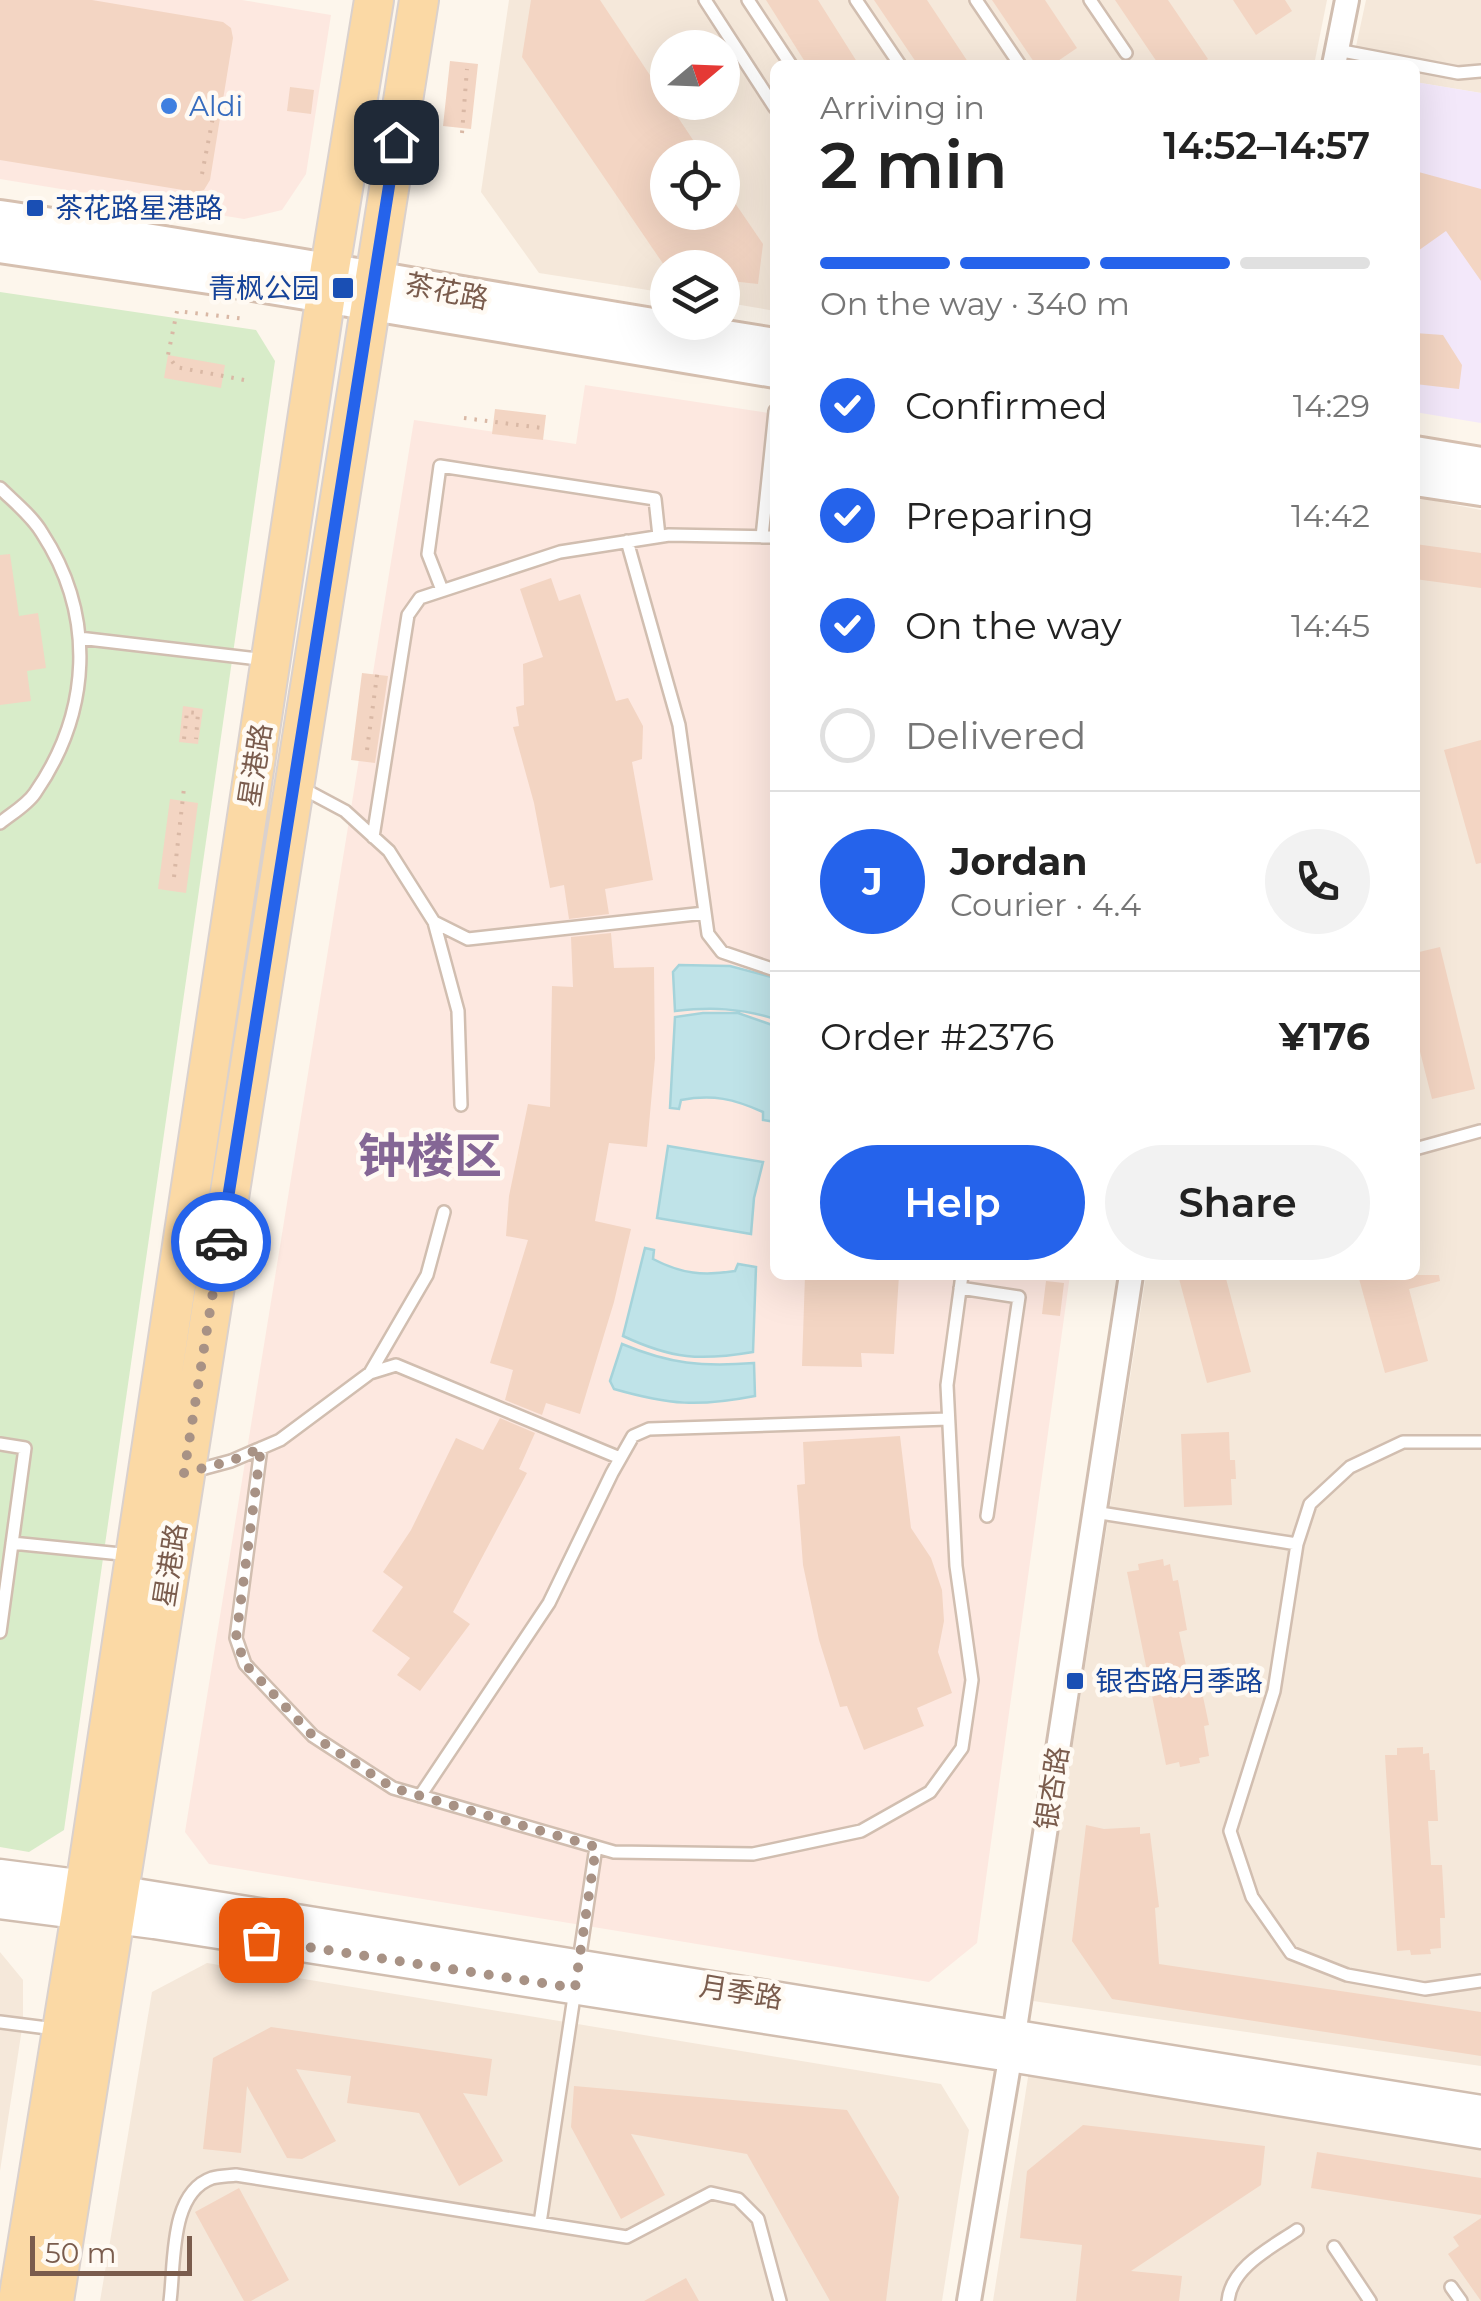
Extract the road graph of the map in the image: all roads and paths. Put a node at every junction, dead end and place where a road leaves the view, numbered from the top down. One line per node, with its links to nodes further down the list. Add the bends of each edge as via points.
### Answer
1 (374, 0): 23 (main road, 星港路)
2 (419, 0): 24 (main road, 星港路)
3 (705, 0): 17 (lane)
4 (748, 0): 11 (lane)
5 (856, 0): 12 (lane)
6 (976, 0): 13 (lane)
7 (1090, 0): 9 (lane)
8 (1347, 0): 10 (street)
9 (1126, 53)
10 (1335, 57)
11 (788, 60)
12 (897, 60)
13 (1017, 60)
14 (1420, 68): 16 (lane)
15 (468, 69): 19 (path)
16 (1481, 71)
17 (770, 100)
18 (214, 112): 20 (path)
19 (462, 133)
20 (202, 174)
21 (0, 218): 23 (main road, 茶花路)
22 (0, 246): 23 (main road, 茶花路)
23 (328, 283): 24 (main road, 茶花路); 42 (main road, 星港路)
24 (372, 292): 26 (main road, 茶花路); 27 (main road, 茶花路); 47 (main road, 星港路)
25 (246, 319): 28 (path, via 178,311 168,355 176,367)
26 (770, 344)
27 (770, 370)
28 (244, 380)
29 (464, 418): 30 (path)
30 (542, 428)
31 (1420, 454): 32 (main road)
32 (1481, 464)
33 (1420, 479): 35 (main road)
34 (0, 488): 41 (lane, via 41,531 73,592)
35 (1481, 489)
36 (770, 501): 38 (lane)
37 (659, 536): 38 (lane); 39 (lane); 40 (lane, via 655,498 440,466 428,554)
38 (768, 537)
39 (627, 542): 40 (lane, via 560,552); 52 (lane, via 680,725)
40 (442, 590): 50 (lane, via 420,598 408,615)
41 (79, 638): 42 (lane); 49 (lane, via 82,660 69,731 33,796)
42 (271, 660): 73 (main road, 星港路)
43 (378, 668): 46 (path)
44 (184, 739): 45 (path, via 187,712 198,713)
45 (196, 740)
46 (367, 750)
47 (294, 784): 50 (lane, via 345,810); 68 (main road, 星港路)
48 (184, 788): 51 (path)
49 (0, 824)
50 (374, 837): 53 (lane)
51 (174, 877)
52 (705, 913): 53 (lane, via 468,939); 54 (lane, via 708,934 722,952)
53 (434, 922): 55 (lane, via 458,1012)
54 (770, 968)
55 (461, 1105)
56 (1481, 1118): 57 (lane)
57 (1480, 1132): 58 (lane)
58 (1420, 1148)
59 (444, 1212): 62 (lane, via 427,1275)
60 (1129, 1280): 69 (street, 银杏路)
61 (961, 1282): 63 (lane); 70 (lane, via 1019,1297)
62 (370, 1373): 66 (lane); 67 (lane, via 396,1366)
63 (948, 1418): 67 (lane, via 649,1429 633,1436); 76 (lane, via 956,1566 972,1680 962,1748 930,1792 862,1831 753,1854)
64 (1481, 1442): 72 (lane, via 1404,1442 1350,1468 1310,1504)
65 (0, 1444): 71 (lane, via 25,1448)
66 (261, 1448): 68 (lane); 75 (lane, via 236,1638 245,1664 313,1736 393,1788)
67 (620, 1458): 75 (lane, via 549,1603)
68 (184, 1473): 79 (main road, 星港路)
69 (1094, 1512): 72 (lane); 84 (street, 银杏路)
70 (987, 1516)
71 (12, 1543): 73 (lane); 74 (lane)
72 (1296, 1544): 81 (lane, via 1274,1691 1230,1830 1252,1897 1290,1954 1347,1974 1425,1988)
73 (135, 1556): 79 (main road, 星港路)
74 (0, 1632)
75 (420, 1796): 76 (lane)
76 (596, 1847): 80 (lane)
77 (0, 1875): 79 (street, 月季路)
78 (0, 1902): 79 (street, 月季路)
79 (99, 1902): 80 (street, 月季路); 83 (main road, 星港路); 92 (main road, 星港路)
80 (576, 1977): 84 (street, 月季路); 87 (lane)
81 (1481, 1982)
82 (0, 2022): 83 (lane)
83 (62, 2030): 91 (main road, 星港路)
84 (1012, 2046): 85 (street, 月季路); 86 (street, 月季路); 95 (street, 银杏路)
85 (1481, 2111)
86 (1481, 2134)
87 (540, 2223): 93 (lane, via 236,2175 212,2178 181,2210); 94 (lane, via 627,2237 711,2193 738,2199 758,2219)
88 (1297, 2230): 96 (lane, via 1250,2262 1229,2289)
89 (1334, 2247): 97 (lane)
90 (1451, 2287): 98 (lane)
91 (18, 2301)
92 (54, 2301)
93 (170, 2301)
94 (780, 2301)
95 (969, 2301)
96 (1228, 2301)
97 (1370, 2301)
98 (1461, 2301)

